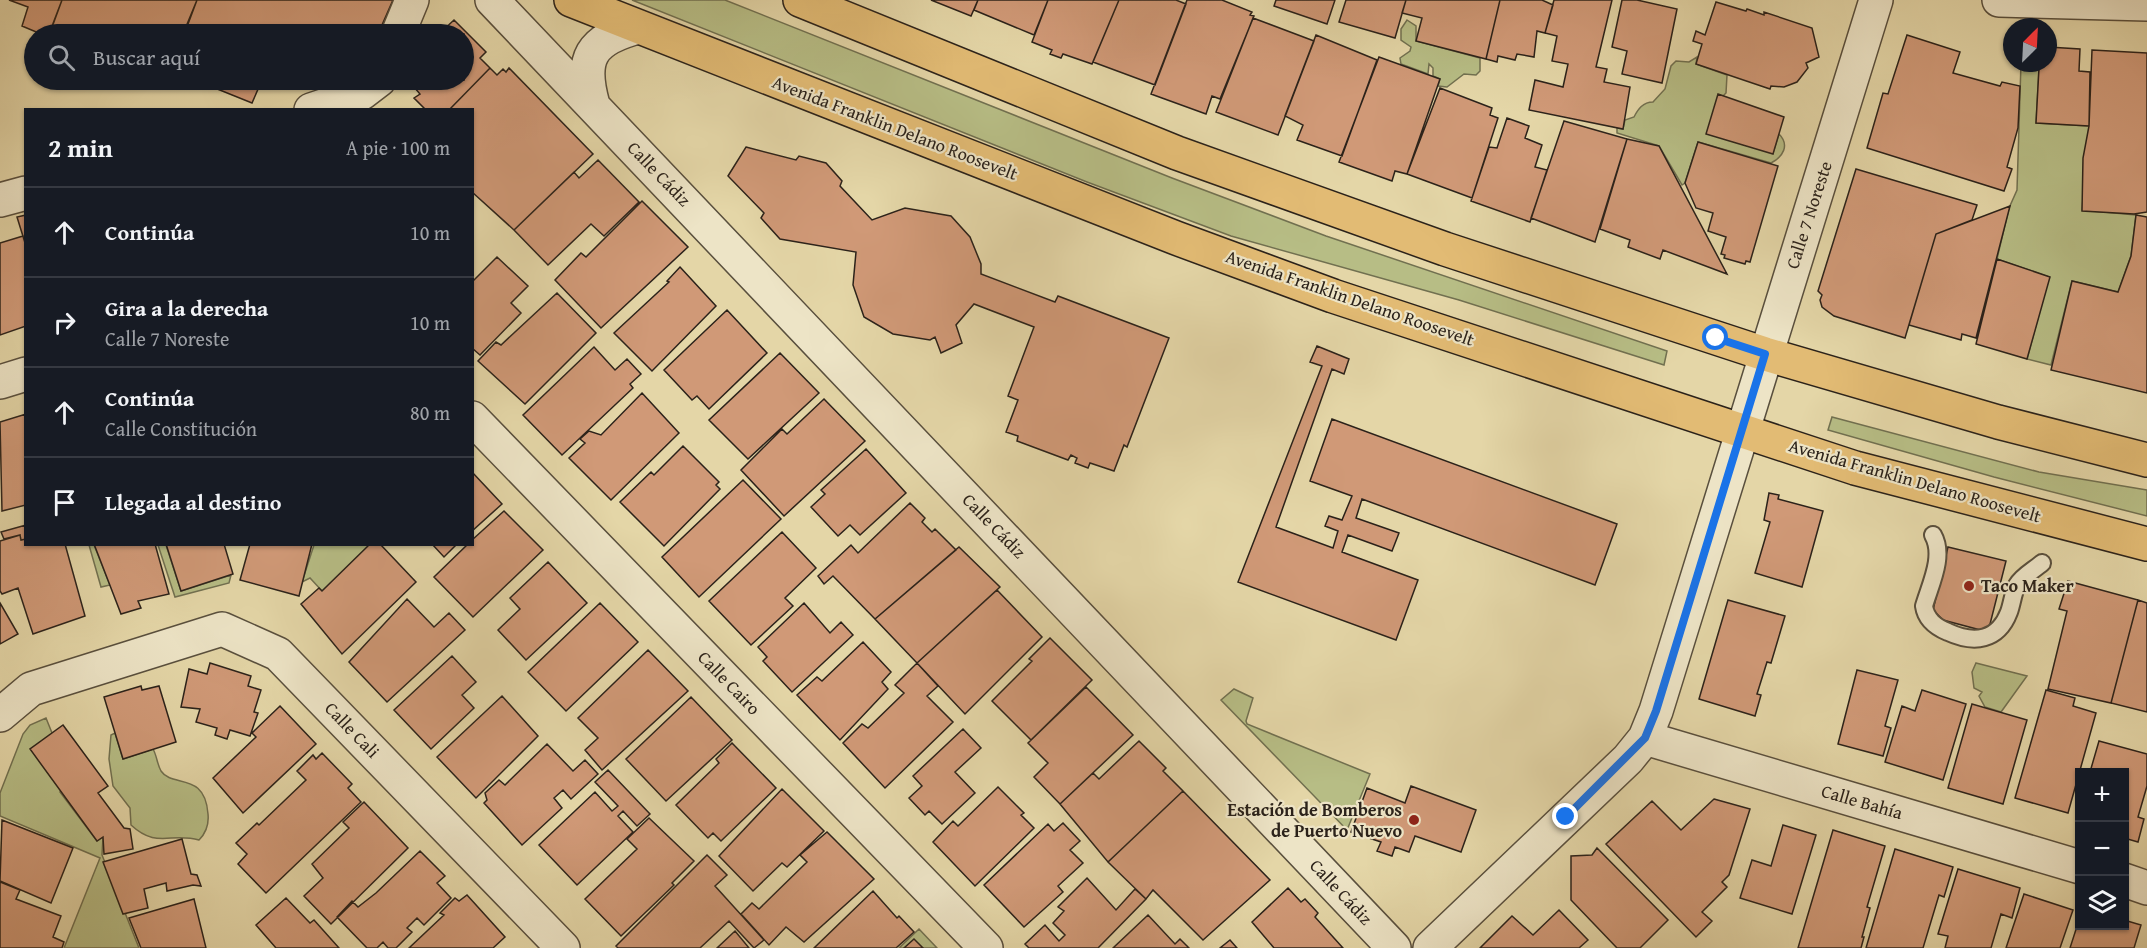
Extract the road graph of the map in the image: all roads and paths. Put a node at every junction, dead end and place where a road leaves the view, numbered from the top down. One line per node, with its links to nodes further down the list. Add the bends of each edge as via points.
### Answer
1 (412, 0): 8 (street)
2 (492, 0): 11 (street, Calle Cádiz)
3 (571, 0): 9 (main road, Avenida Franklin Delano Roosevelt)
4 (800, 0): 15 (main road, via 1198,161 1444,249)
5 (1876, 0): 15 (street, Calle 7 Noreste)
6 (1999, 0): 7 (street)
7 (2147, 4)
8 (402, 24)
9 (638, 27): 11 (street, Calle Cádiz, via 608,38 592,55 586,79); 19 (main road, Avenida Franklin Delano Roosevelt, via 1312,288)
10 (366, 90): 12 (street)
11 (594, 105): 31 (street, Calle Cádiz)
12 (317, 108)
13 (24, 194): 14 (street)
14 (0, 200)
15 (1765, 354): 19 (street, Calle 7 Noreste); 20 (main road, via 1998,422)
16 (24, 375): 17 (street)
17 (0, 382)
18 (474, 420): 30 (street, Calle Cairo)
19 (1743, 430): 22 (main road, Avenida Franklin Delano Roosevelt, via 1855,468); 25 (street, Calle 7 Noreste)
20 (2147, 460)
21 (1934, 535): 23 (lane, via 1937,558 1925,614 1930,622 1959,637 1982,640 1998,631 2010,611 2017,585)
22 (2147, 544)
23 (2042, 563)
24 (0, 715): 29 (street, Calle Cali, via 31,689 222,629 278,654)
25 (1645, 738): 26 (street, Calle Bahía); 32 (street, Calle 7 Noreste, via 1628,759)
26 (2075, 866)
27 (2129, 882): 28 (street)
28 (2147, 888)
29 (563, 948)
30 (986, 948)
31 (1394, 948)
32 (1430, 948)

